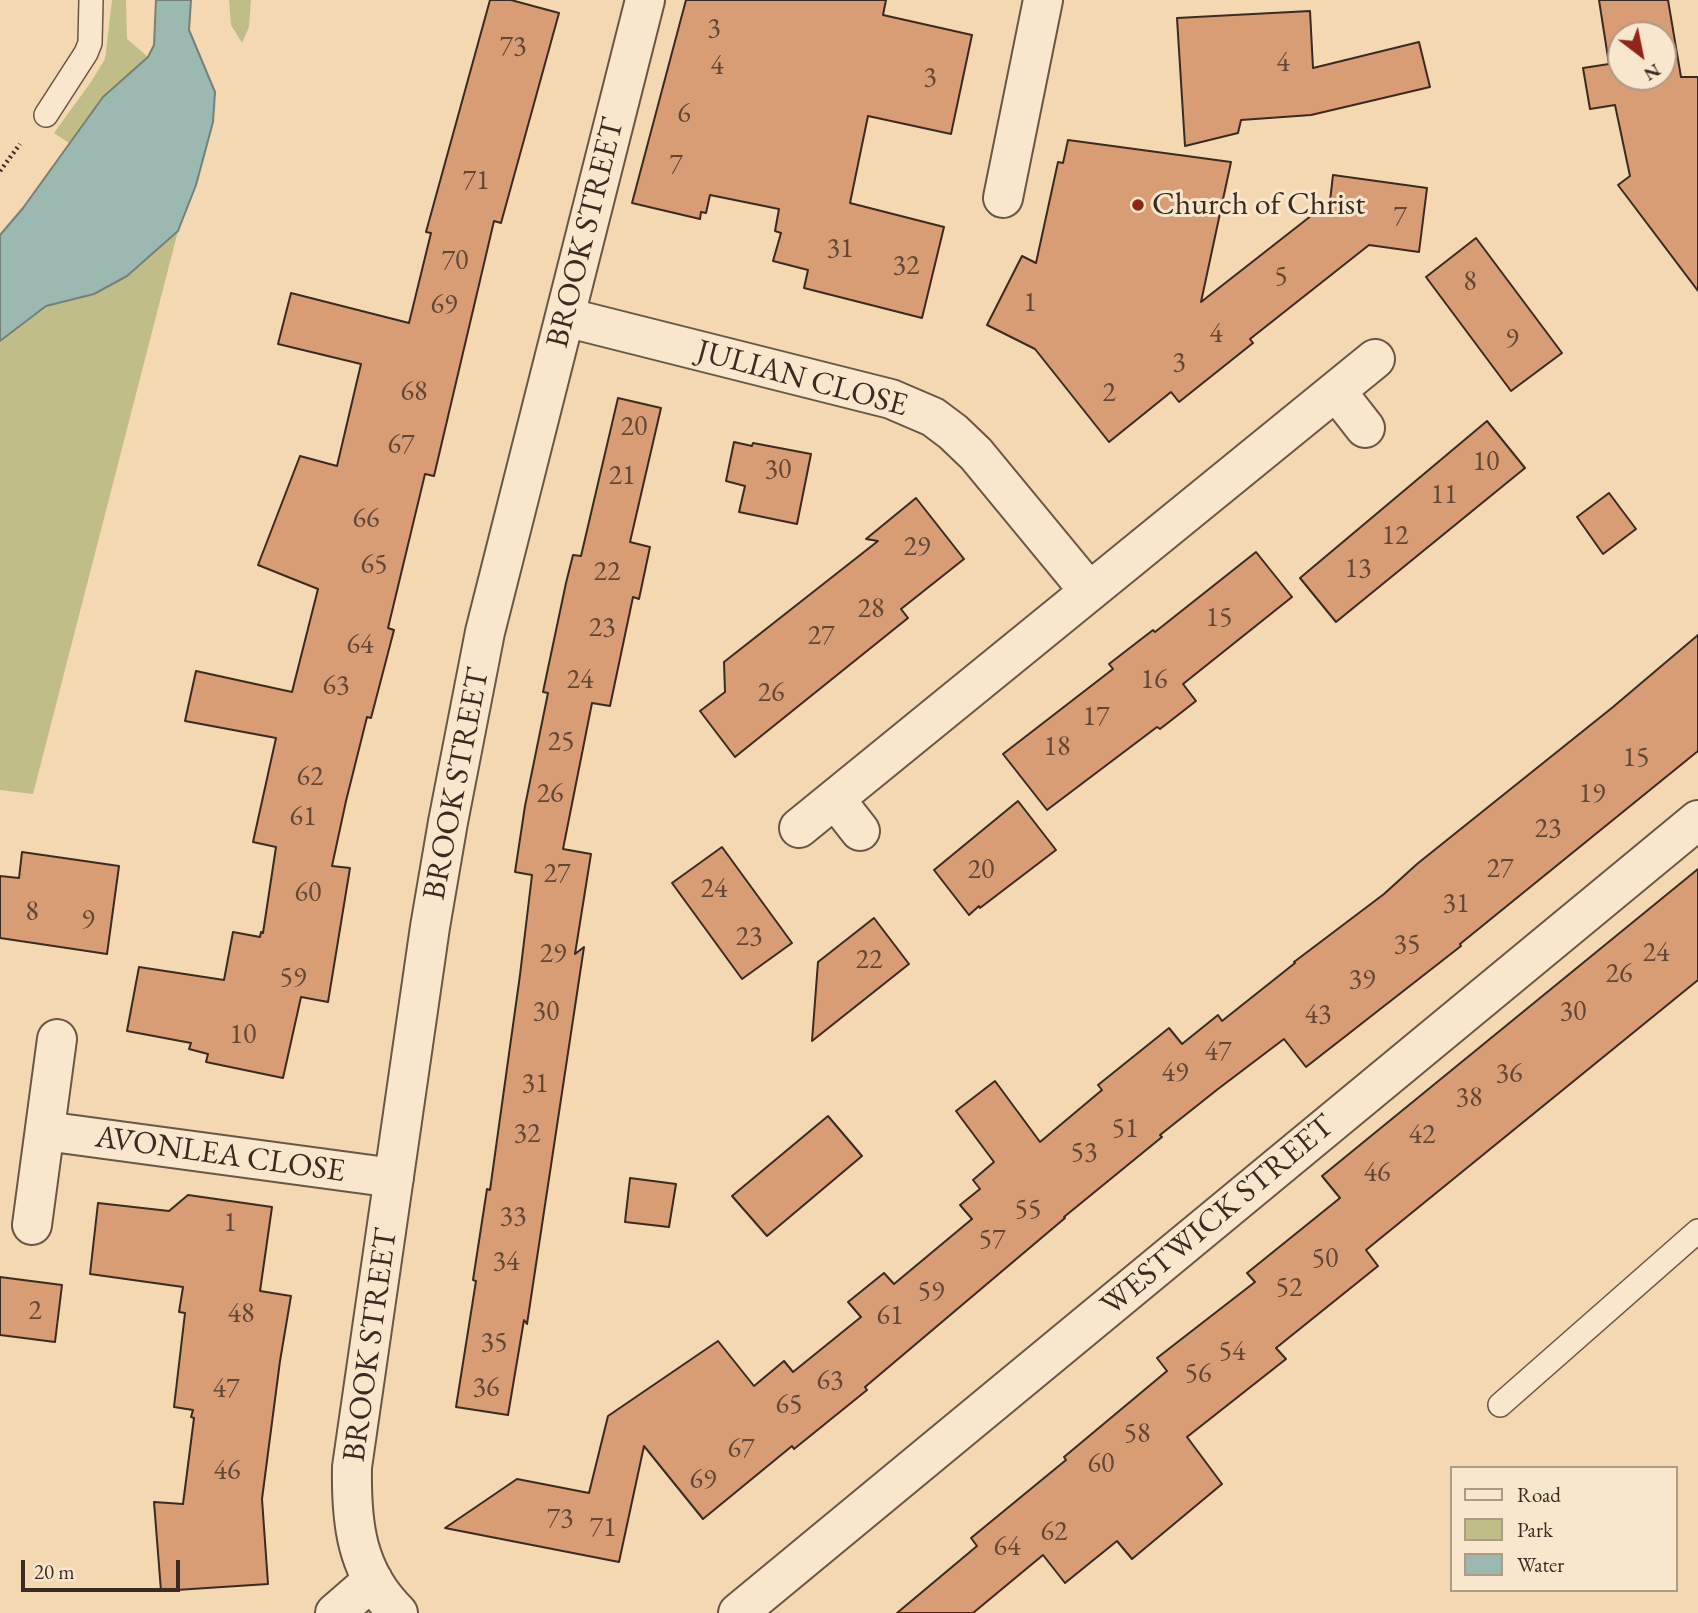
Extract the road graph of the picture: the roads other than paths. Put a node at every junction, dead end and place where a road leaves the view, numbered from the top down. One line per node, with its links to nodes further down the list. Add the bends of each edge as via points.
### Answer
1 (92, 0): 4 (lane, via 90,43)
2 (645, 0): 6 (street, BROOK STREET)
3 (1043, 0): 5 (street)
4 (46, 115)
5 (1003, 198)
6 (565, 317): 10 (street, JULIAN CLOSE, via 891,400 933,417 976,454); 17 (street, BROOK STREET, via 485,632 432,914)
7 (1375, 359): 8 (street)
8 (1336, 391): 9 (street); 10 (street)
9 (1365, 428)
10 (1089, 591): 11 (street)
11 (835, 799): 13 (street); 14 (street)
12 (1698, 820): 24 (street, WESTWICK STREET)
13 (799, 828)
14 (860, 831)
15 (57, 1039): 16 (street)
16 (45, 1131): 17 (street, AVONLEA CLOSE); 18 (street)
17 (394, 1178): 21 (street, BROOK STREET, via 352,1468 353,1526)
18 (32, 1224)
19 (1698, 1231): 20 (lane)
20 (1500, 1405)
21 (373, 1580): 22 (street); 23 (street)
22 (335, 1613)
23 (398, 1613)
24 (738, 1613)

